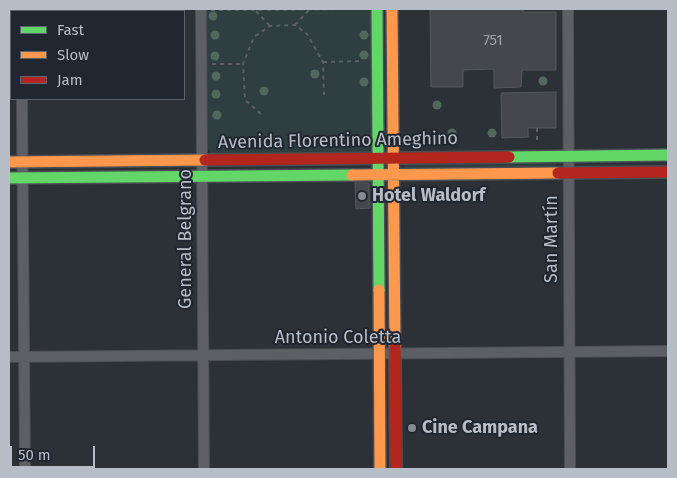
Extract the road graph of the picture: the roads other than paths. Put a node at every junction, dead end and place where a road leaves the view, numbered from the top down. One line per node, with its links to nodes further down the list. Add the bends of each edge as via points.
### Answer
1 (203, 9): 10 (street, General Belgrano)
2 (377, 9): 8 (main road)
3 (392, 9): 9 (main road)
4 (568, 9): 7 (street, San Martín)
5 (22, 100): 12 (street)
6 (668, 155): 7 (main road, Avenida Florentino Ameghino)
7 (568, 156): 9 (main road, Avenida Florentino Ameghino); 14 (street, San Martín)
8 (378, 158): 9 (main road, Avenida Florentino Ameghino); 10 (main road, Avenida Florentino Ameghino); 15 (main road)
9 (393, 158): 16 (main road)
10 (202, 160): 12 (main road, Avenida Florentino Ameghino); 17 (street, General Belgrano)
11 (9, 162): 12 (main road, Avenida Florentino Ameghino)
12 (23, 162): 19 (street)
13 (668, 172): 14 (main road, Avenida Florentino Ameghino)
14 (568, 173): 16 (main road, Avenida Florentino Ameghino); 21 (street, San Martín)
15 (378, 175): 16 (main road, Avenida Florentino Ameghino); 17 (main road, Avenida Florentino Ameghino); 22 (main road)
16 (393, 175): 23 (main road)
17 (202, 176): 19 (main road, Avenida Florentino Ameghino); 24 (street, General Belgrano)
18 (9, 178): 19 (main road, Avenida Florentino Ameghino)
19 (23, 178): 26 (street)
20 (668, 351): 21 (street, Antonio Coletta)
21 (569, 352): 23 (street, Antonio Coletta); 31 (street, San Martín)
22 (380, 354): 23 (street, Antonio Coletta); 24 (street, Antonio Coletta); 29 (main road)
23 (395, 354): 30 (main road)
24 (204, 356): 26 (street, Antonio Coletta); 28 (street, General Belgrano)
25 (9, 357): 26 (street, Antonio Coletta)
26 (24, 357): 27 (street)
27 (25, 469)
28 (204, 469)
29 (380, 469)
30 (396, 469)
31 (570, 469)

